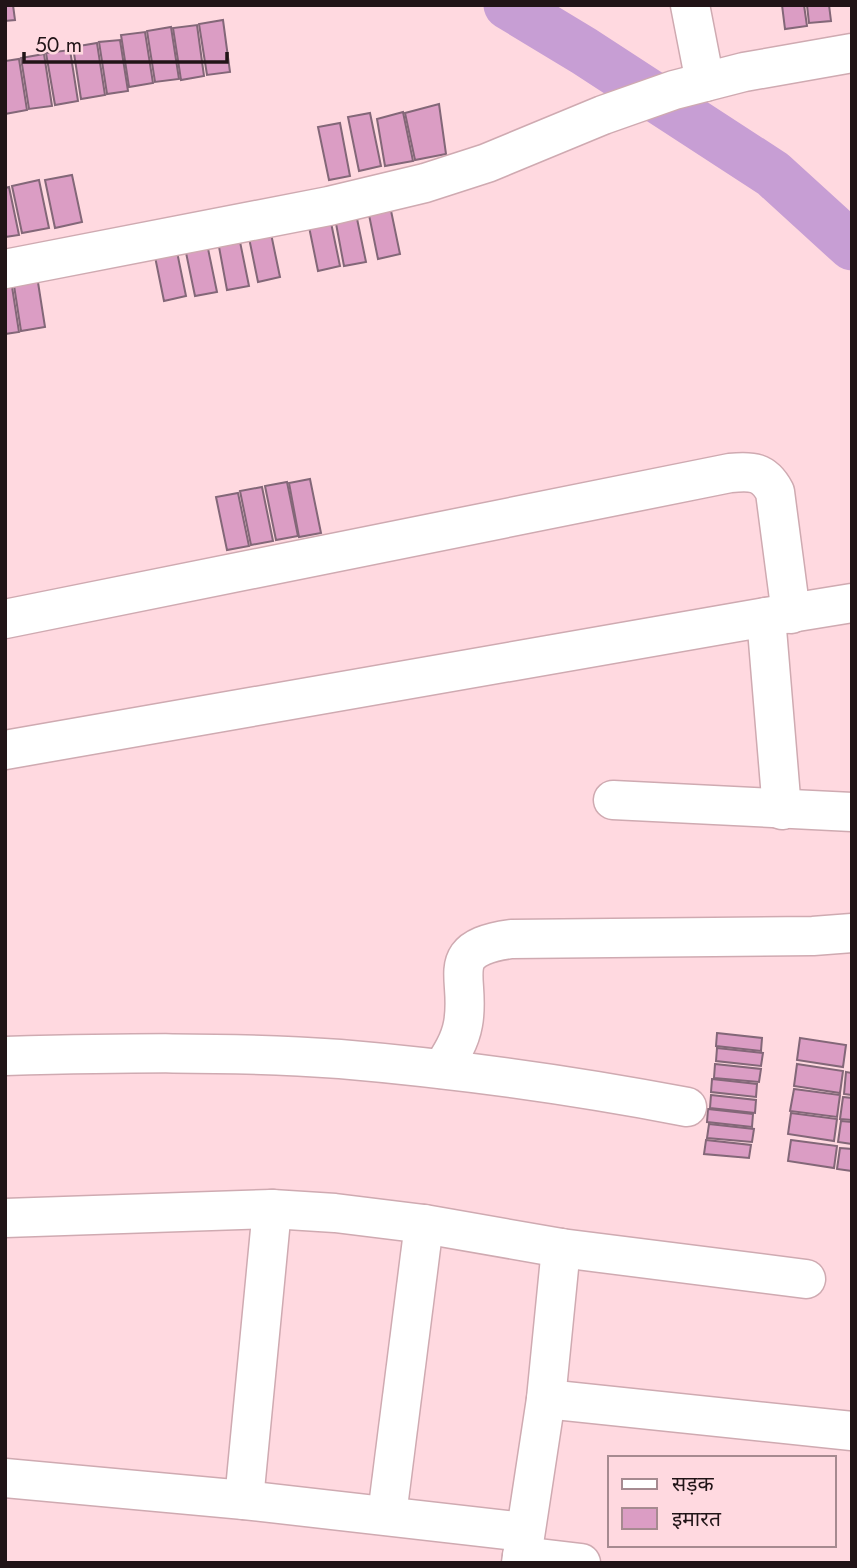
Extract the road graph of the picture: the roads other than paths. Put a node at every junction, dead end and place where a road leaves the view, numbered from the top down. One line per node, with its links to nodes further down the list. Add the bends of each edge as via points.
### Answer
1 (690, 5): 3 (street)
2 (852, 53): 3 (street)
3 (690, 86): 4 (street, via 425,183)
4 (5, 269)
5 (852, 603): 6 (street)
6 (778, 616): 7 (street, via 775,492 768,478 753,471); 8 (street); 10 (street)
7 (5, 619)
8 (5, 750)
9 (613, 800): 10 (street)
10 (782, 810): 11 (street)
11 (852, 811)
12 (852, 933): 14 (street, via 511,939 485,944 464,963 463,1022)
13 (5, 1056): 14 (street, via 338,1059)
14 (442, 1069): 15 (street, via 574,1085)
15 (687, 1107)
16 (272, 1209): 17 (street); 18 (street); 24 (street)
17 (5, 1218)
18 (424, 1224): 19 (street); 25 (street)
19 (561, 1248): 20 (street); 21 (street)
20 (806, 1279)
21 (546, 1399): 22 (street); 26 (street)
22 (852, 1432)
23 (5, 1478): 24 (street)
24 (244, 1500): 25 (street)
25 (387, 1515): 26 (street)
26 (523, 1550): 27 (street)
27 (581, 1563)

